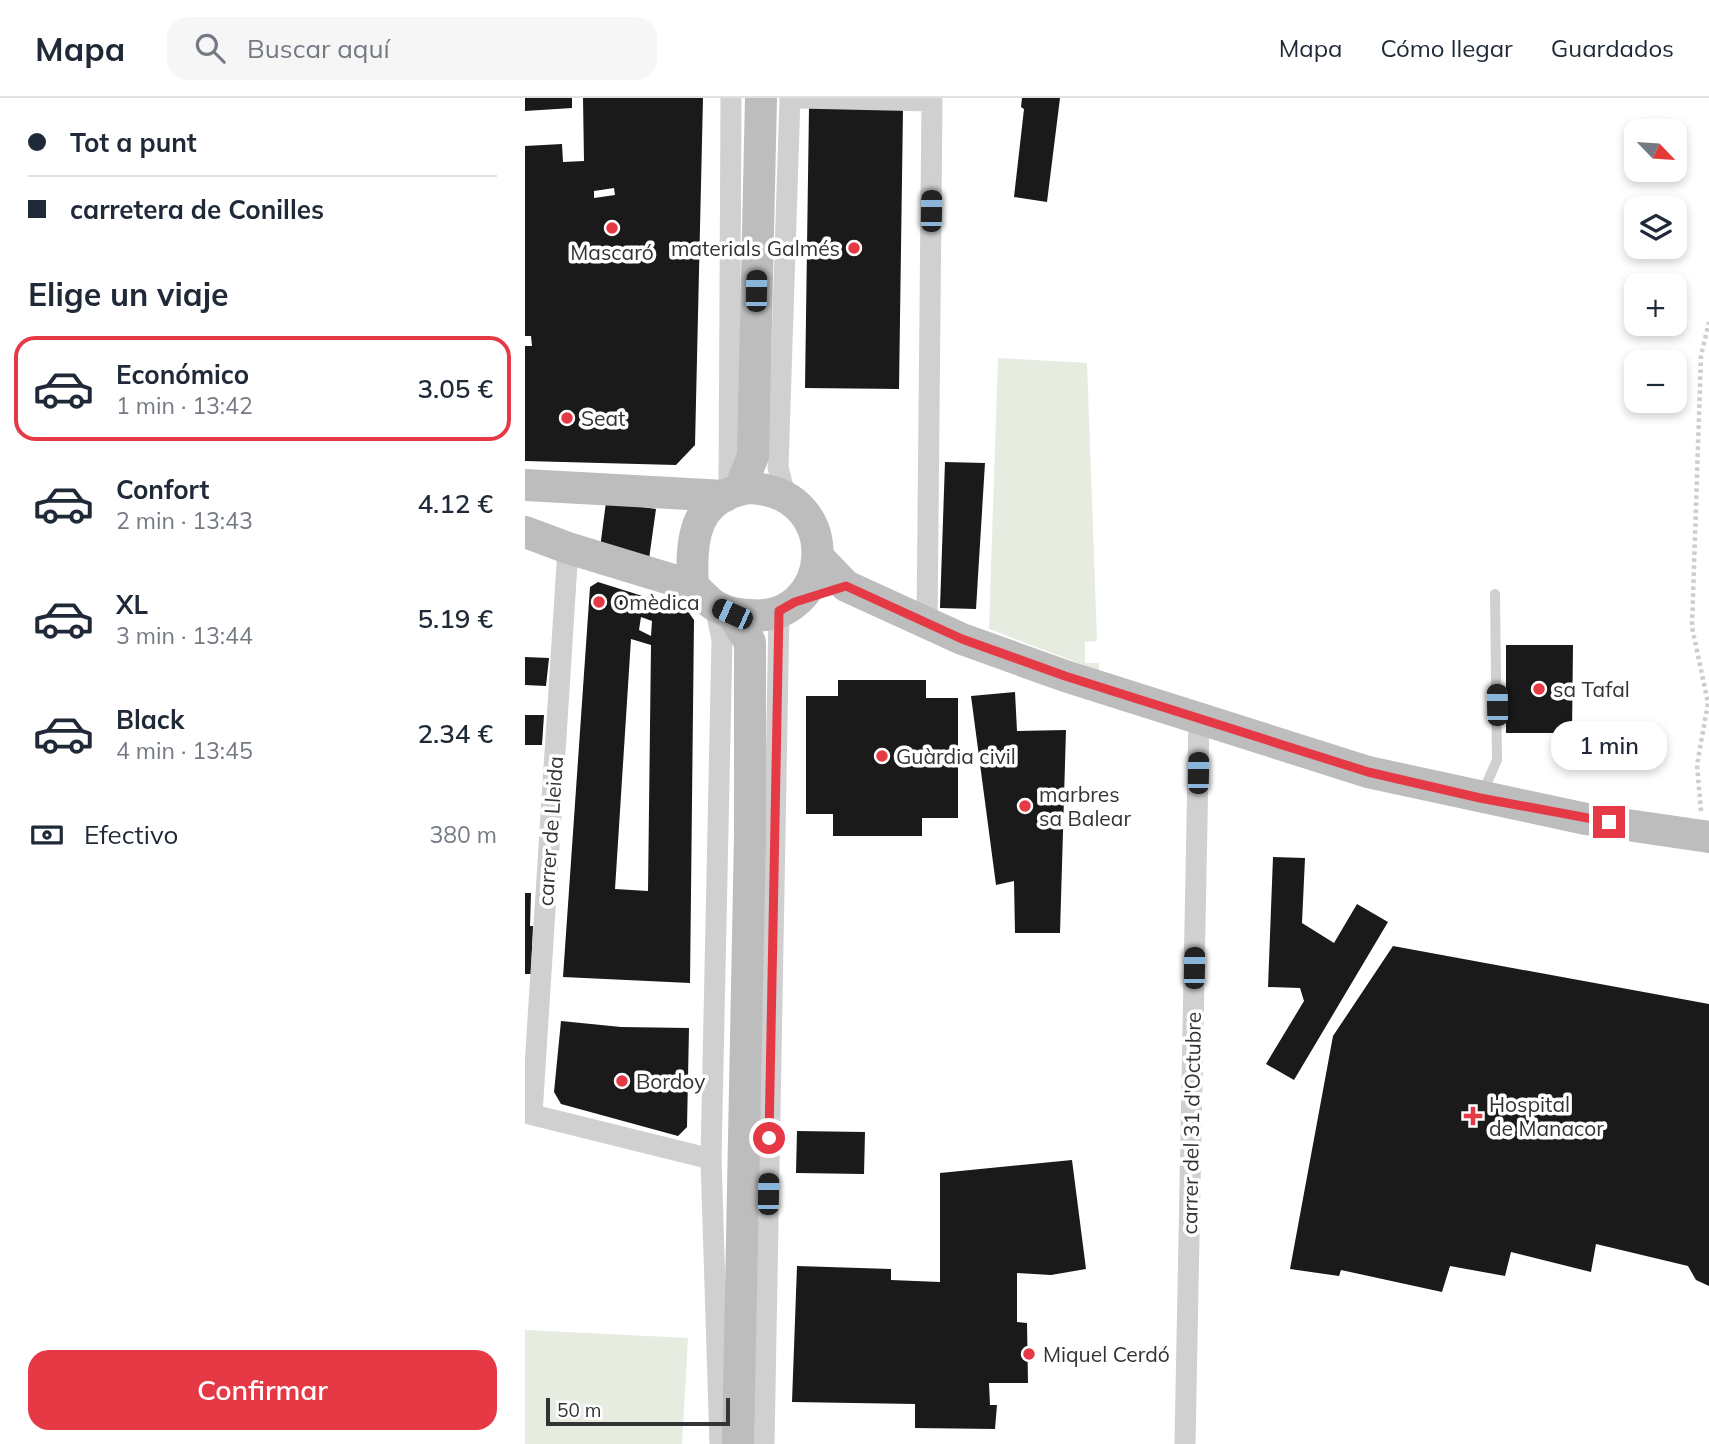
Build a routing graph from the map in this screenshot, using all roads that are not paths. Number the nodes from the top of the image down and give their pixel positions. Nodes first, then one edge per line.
1 (730, 98) edge
2 (761, 98) edge
3 (790, 98) edge
4 (799, 98) edge
5 (525, 485) edge
6 (749, 492) junction
7 (525, 532) edge
8 (568, 548) junction
9 (819, 558) junction
10 (846, 586) junction
11 (1495, 594) dead end
12 (713, 602) junction
13 (781, 609) junction
14 (927, 625) junction
15 (750, 642) junction
16 (1199, 718) junction
17 (1480, 798) junction
18 (1706, 836) edge
19 (528, 1114) edge
20 (711, 1159) junction
21 (720, 1444) edge
22 (738, 1444) edge
23 (764, 1444) edge
24 (1185, 1444) edge

1 - 6 street
2 - 6 main road
3 - 6 street
4 - 14 street
5 - 6 main road
6 - 9 main road
6 - 12 main road
7 - 8 main road
8 - 12 main road
8 - 19 street, carrer de Lleida
9 - 10 main road
9 - 13 main road
10 - 13 main road
10 - 14 main road
11 - 17 lane
12 - 13 main road
12 - 15 main road
12 - 20 street
13 - 15 main road
13 - 23 street
14 - 16 main road
15 - 22 main road
16 - 17 main road
16 - 24 street, carrer del 31 d'Octubre
17 - 18 main road
19 - 20 street
20 - 21 street

